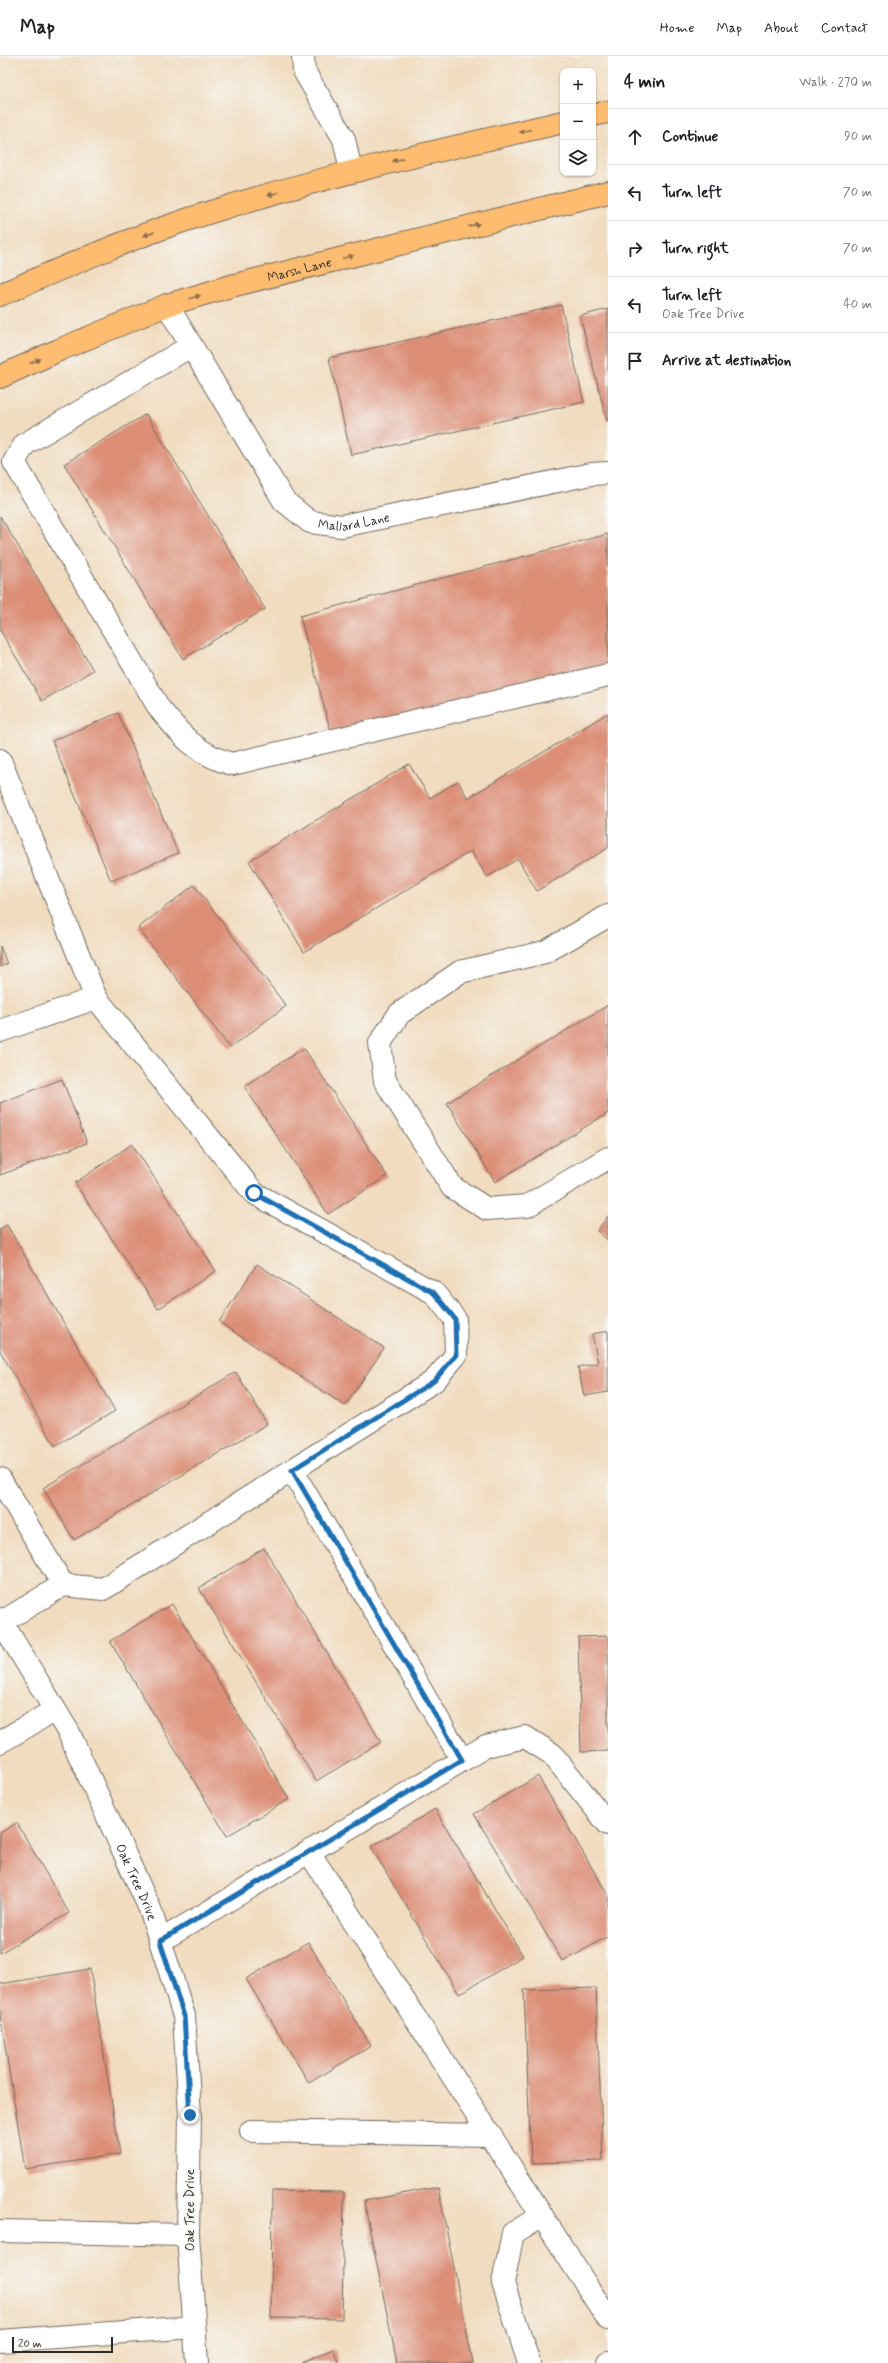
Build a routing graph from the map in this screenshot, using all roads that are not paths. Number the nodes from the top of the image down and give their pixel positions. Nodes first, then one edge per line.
1 (303, 56) edge
2 (608, 112) edge
3 (596, 114) edge
4 (560, 123) edge
5 (351, 171) junction
6 (608, 192) edge
7 (0, 295) edge
8 (167, 305) junction
9 (192, 346) junction
10 (0, 377) edge
11 (608, 472) edge
12 (608, 675) edge
13 (0, 760) edge
14 (608, 916) edge
15 (96, 998) junction
16 (0, 1031) edge
17 (608, 1158) edge
18 (292, 1470) junction
19 (0, 1479) edge
20 (63, 1585) junction
21 (1, 1620) edge
22 (55, 1710) junction
23 (0, 1742) edge
24 (462, 1760) junction
25 (608, 1824) edge
26 (309, 1852) junction
27 (160, 1941) junction
28 (251, 2131) dead end
29 (491, 2135) junction
30 (542, 2216) junction
31 (0, 2231) edge
32 (188, 2235) junction
33 (608, 2320) edge
34 (194, 2327) junction
35 (0, 2341) edge
36 (197, 2363) edge
37 (529, 2363) edge

1 - 5 street
2 - 3 main road
4 -> 5 main road
5 -> 7 main road
8 -> 6 main road, Marsh Lane
8 - 9 street, Mallard Lane
10 -> 8 main road, Marsh Lane
9 - 11 street, Mallard Lane
9 - 12 street
13 - 15 street
14 - 17 street
15 - 16 street
15 - 18 street
18 - 20 street
18 - 24 street
19 - 20 street
20 - 21 street
21 - 22 street, Oak Tree Drive
22 - 23 street
22 - 27 street, Oak Tree Drive
24 - 25 street
24 - 26 street
26 - 27 street
26 - 29 street
27 - 32 street, Oak Tree Drive
28 - 29 street
29 - 30 street
30 - 33 street
30 - 37 street
31 - 32 street
32 - 34 street, Oak Tree Drive
34 - 35 street
34 - 36 street, Oak Tree Drive

